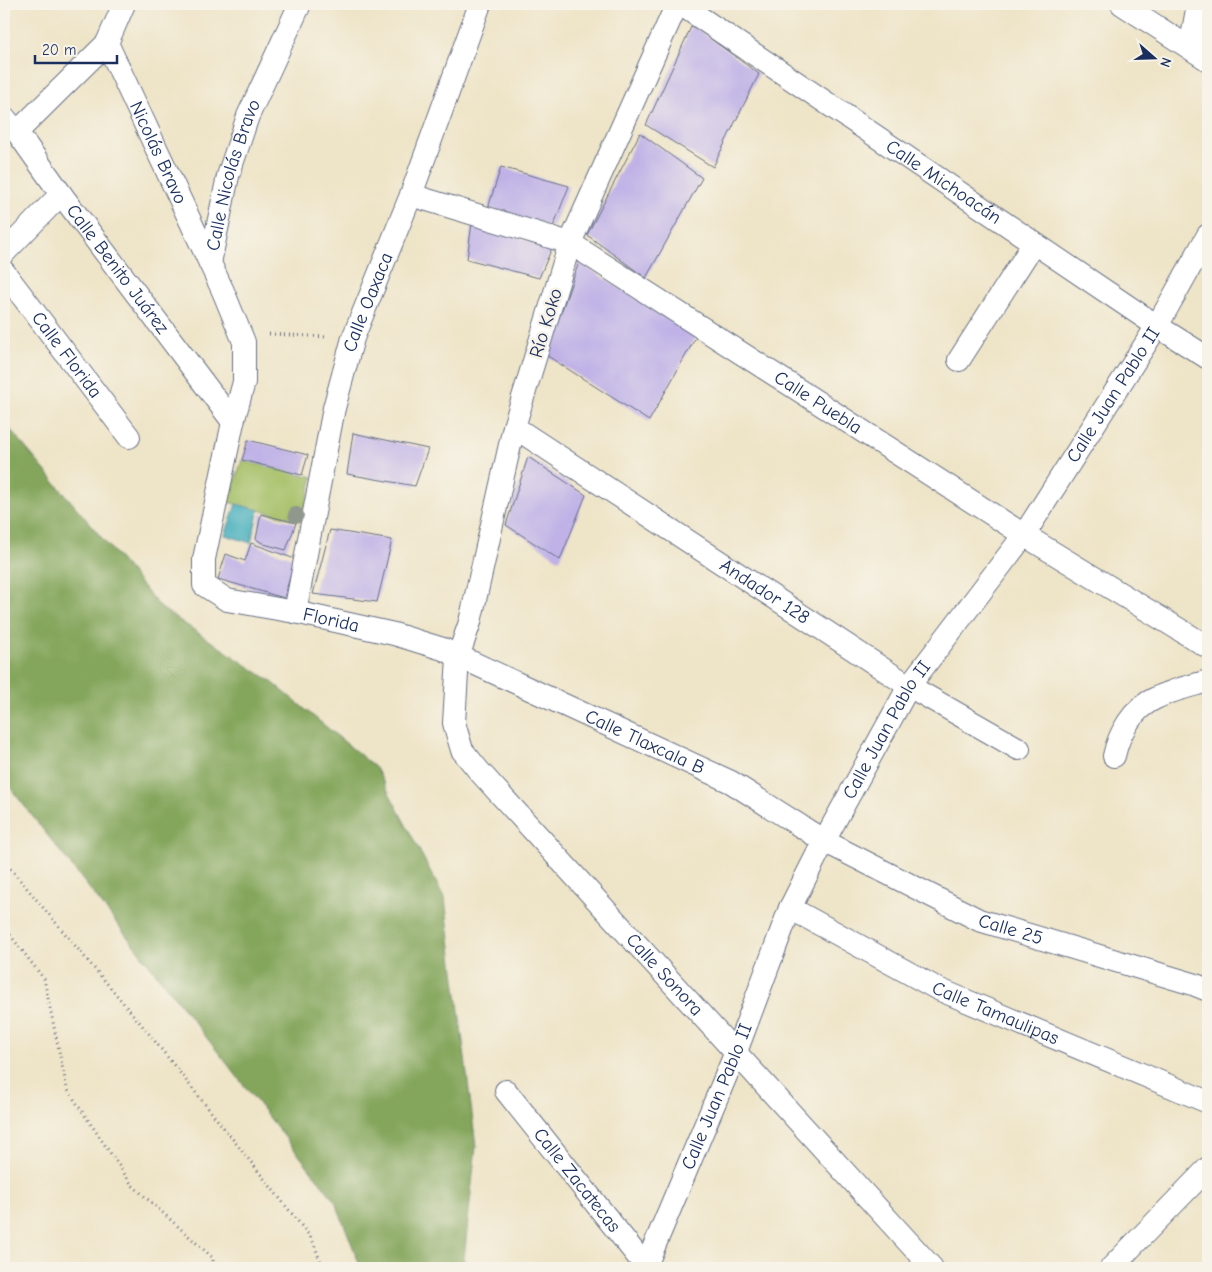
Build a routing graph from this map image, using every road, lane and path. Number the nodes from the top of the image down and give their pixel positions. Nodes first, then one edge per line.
1 (124, 4) edge
2 (300, 4) edge
3 (480, 4) edge
4 (678, 4) edge
5 (1122, 4) edge
6 (1198, 4) edge
7 (107, 43) junction
8 (1199, 54) edge
9 (10, 124) edge
10 (61, 194) junction
11 (411, 195) junction
12 (1208, 235) edge
13 (570, 243) junction
14 (1034, 243) junction
15 (4, 253) edge
16 (210, 263) junction
17 (4, 272) edge
18 (1157, 326) junction
19 (240, 332) junction
20 (353, 338) junction
21 (1208, 358) edge
22 (959, 360) dead end
23 (233, 422) junction
24 (514, 427) junction
25 (128, 437) dead end
26 (1024, 535) junction
27 (204, 585) joint
28 (295, 612) junction
29 (1208, 648) edge
30 (458, 657) junction
31 (1208, 681) edge
32 (910, 686) junction
33 (1019, 749) dead end
34 (1114, 756) dead end
35 (824, 841) junction
36 (4, 861) edge
37 (790, 908) junction
38 (4, 927) edge
39 (1208, 990) edge
40 (736, 1052) junction
41 (506, 1091) dead end
42 (1208, 1102) edge
43 (1208, 1168) edge
44 (213, 1268) edge
45 (323, 1268) edge
46 (646, 1268) edge
47 (932, 1268) edge
48 (1111, 1268) edge

1 - 7 street
2 - 16 street, Calle Nicolás Bravo
3 - 11 street, Calle Oaxaca
4 - 13 street, Río Koko
4 - 14 street, Calle Michoacán
5 - 8 street
6 - 8 street
7 - 9 street
7 - 16 street, Nicolás Bravo
9 - 10 street, Calle Benito Juárez
10 - 15 street
10 - 23 street, Calle Benito Juárez
11 - 13 street, Calle Puebla
11 - 20 street, Calle Oaxaca
12 - 18 street, Calle Juan Pablo II
13 - 24 street, Río Koko
13 - 26 street, Calle Puebla
14 - 18 street, Calle Michoacán
14 - 22 street
16 - 19 street, Calle Nicolás Bravo
17 - 25 street, Calle Florida
18 - 21 street, Calle Michoacán
18 - 26 street, Calle Juan Pablo II
19 - 20 path
19 - 23 street, Calle Nicolás Bravo
20 - 28 street, Calle Oaxaca
23 - 27 street, Calle Nicolás Bravo
24 - 30 street, Río Koko
24 - 32 street, Andador 128
26 - 29 street, Calle Puebla
26 - 32 street, Calle Juan Pablo II
27 - 28 street, Florida
28 - 30 street, Florida
30 - 35 street, Calle Tlaxcala B
30 - 40 street, Calle Sonora
31 - 34 street
32 - 33 street, Andador 128
32 - 35 street, Calle Juan Pablo II
35 - 37 street, Calle Juan Pablo II
35 - 39 street, Calle 25
36 - 45 path
37 - 40 street, Calle Juan Pablo II
37 - 42 street, Calle Tamaulipas
38 - 44 path
40 - 46 street, Calle Juan Pablo II
40 - 47 street, Calle Sonora
41 - 46 street, Calle Zacatecas
43 - 48 street

